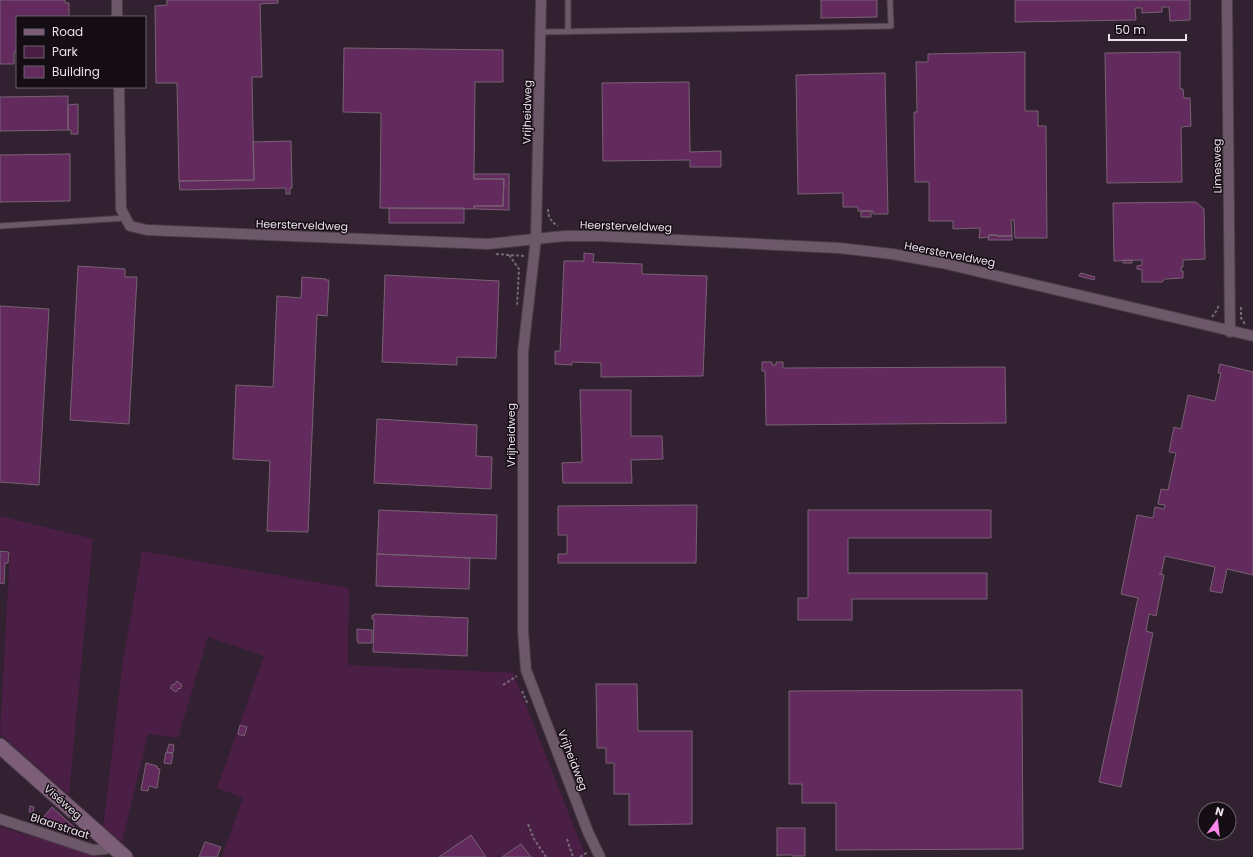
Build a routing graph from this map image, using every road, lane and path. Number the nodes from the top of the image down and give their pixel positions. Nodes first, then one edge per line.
1 (117, 0) edge
2 (540, 0) edge
3 (568, 0) edge
4 (890, 0) edge
5 (1227, 0) edge
6 (117, 16) edge
7 (540, 32) junction
8 (568, 32) junction
9 (119, 88) edge
10 (126, 218) junction
11 (0, 226) edge
12 (536, 238) junction
13 (1230, 332) junction
14 (1253, 336) edge
15 (0, 746) edge
16 (0, 819) edge
17 (528, 824) dead end
18 (567, 839) dead end
19 (111, 844) junction
20 (125, 857) edge
21 (546, 857) edge
22 (573, 857) edge
23 (600, 857) edge

1 - 6 street
2 - 7 street, Vrijheidweg
3 - 8 lane
4 - 8 lane
5 - 13 street, Limesweg
7 - 8 lane
7 - 12 street, Vrijheidweg
9 - 10 street
10 - 11 lane
10 - 12 street, Heersterveldweg
12 - 13 street, Heersterveldweg
12 - 23 street, Vrijheidweg
13 - 14 street, Heersterveldweg
15 - 19 main road, Viséweg
16 - 19 street, Blaarstraat
17 - 21 path
18 - 22 path
19 - 20 main road, Viséweg

